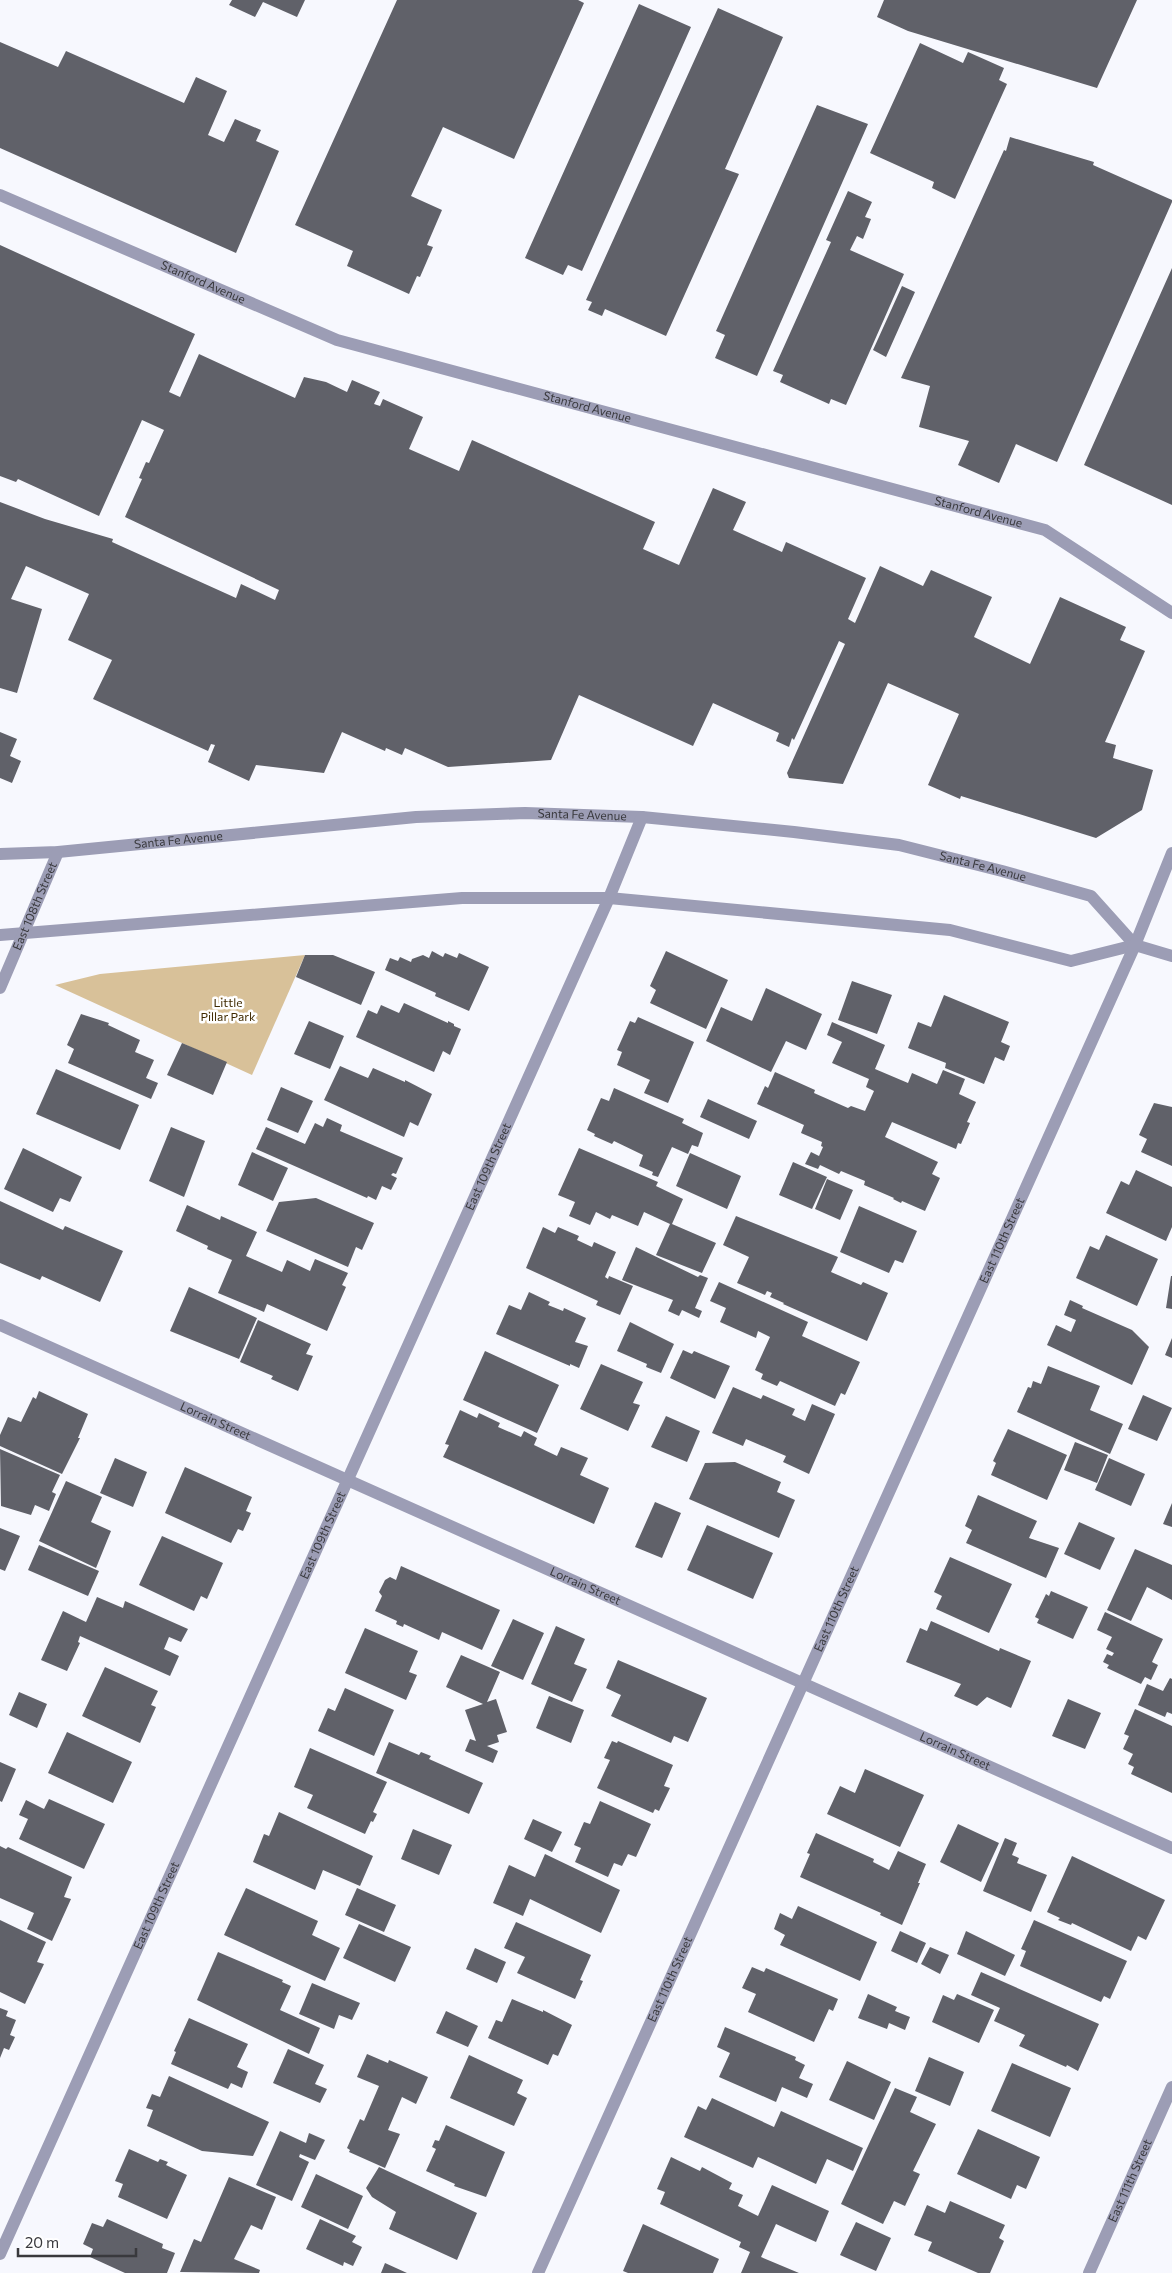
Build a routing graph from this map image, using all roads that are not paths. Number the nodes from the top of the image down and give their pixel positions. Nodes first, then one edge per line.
1 (0, 195) edge
2 (1172, 613) edge
3 (642, 817) junction
4 (58, 852) junction
5 (1172, 853) edge
6 (0, 854) edge
7 (609, 898) junction
8 (24, 934) junction
9 (0, 935) edge
10 (1135, 945) junction
11 (1172, 956) edge
12 (0, 988) edge
13 (0, 1324) edge
14 (349, 1481) junction
15 (802, 1684) junction
16 (1172, 1848) edge
17 (1172, 2087) edge
18 (0, 2254) edge
19 (538, 2273) edge
20 (1089, 2273) edge

1 - 2 street, Stanford Avenue
3 - 4 street, Santa Fe Avenue
3 - 7 street, East 109th Street
3 - 10 street, Santa Fe Avenue
4 - 6 street, Santa Fe Avenue
4 - 8 street, East 108th Street
5 - 10 street
7 - 8 street
7 - 10 street
7 - 14 street, East 109th Street
8 - 9 street
8 - 12 street, East 108th Street
10 - 11 street
10 - 15 street, East 110th Street
13 - 14 street, Lorrain Street
14 - 15 street, Lorrain Street
14 - 18 street, East 109th Street
15 - 16 street, Lorrain Street
15 - 19 street, East 110th Street
17 - 20 street, East 111th Street

